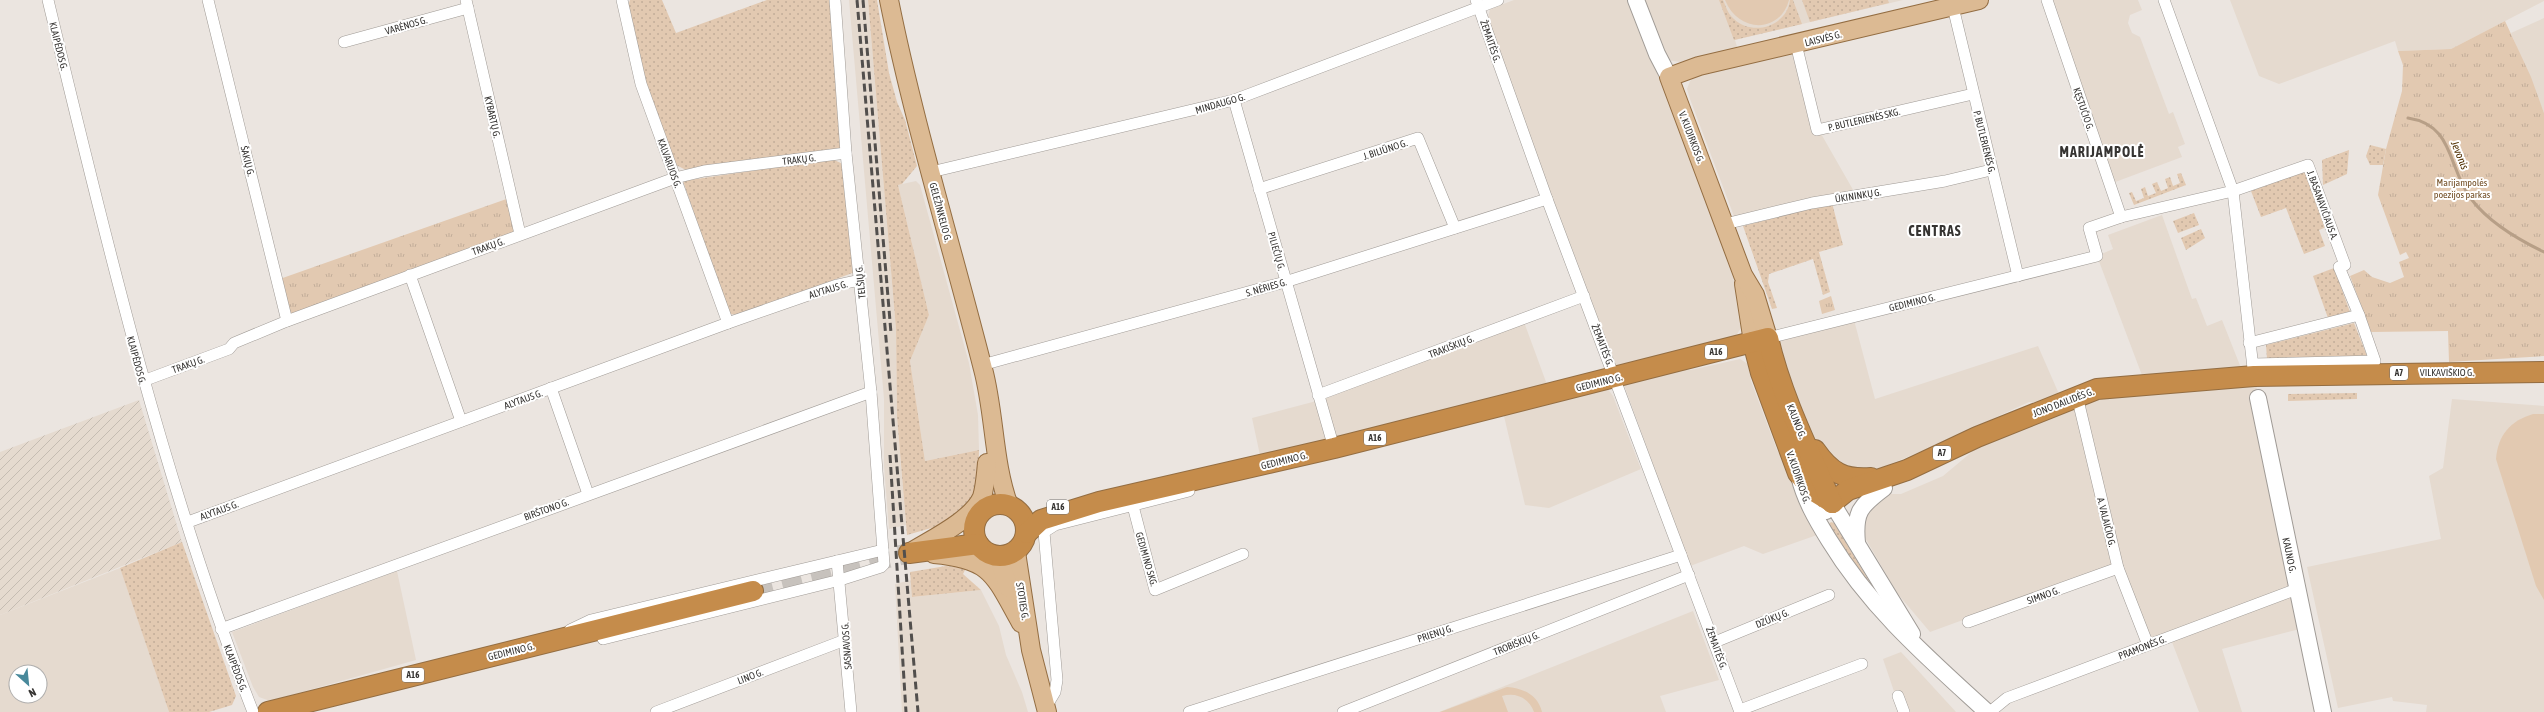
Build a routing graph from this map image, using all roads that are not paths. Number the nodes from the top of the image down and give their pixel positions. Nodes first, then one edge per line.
1 (48, 0) edge
2 (208, 0) edge
3 (622, 0) edge
4 (834, 0) edge
5 (889, 0) edge
6 (1498, 0) edge
7 (1636, 0) edge
8 (1978, 0) edge
9 (2047, 0) edge
10 (2164, 0) edge
11 (467, 4) edge
12 (1478, 4) edge
13 (1953, 7) junction
14 (344, 42) dead end
15 (1796, 44) junction
16 (1659, 59) junction
17 (1694, 67) junction
18 (1669, 77) junction
19 (1973, 94) junction
20 (1234, 100) junction
21 (846, 153) junction
22 (1991, 170) junction
23 (931, 172) junction
24 (675, 178) junction
25 (1259, 189) junction
26 (2233, 191) junction
27 (1547, 199) junction
28 (2121, 217) junction
29 (1725, 224) junction
30 (1455, 228) junction
31 (520, 234) junction
32 (2097, 256) joint
33 (410, 275) junction
34 (2018, 276) junction
35 (860, 280) junction
36 (1285, 282) junction
37 (1584, 296) junction
38 (2359, 316) junction
39 (287, 322) junction
40 (728, 323) junction
41 (1760, 340) junction
42 (2249, 343) junction
43 (982, 365) junction
44 (2253, 369) junction
45 (2544, 372) edge
46 (1615, 378) junction
47 (142, 381) junction
48 (551, 388) junction
49 (871, 392) junction
50 (1318, 395) junction
51 (2077, 396) junction
52 (2258, 398) dead end
53 (461, 421) junction
54 (992, 424) junction
55 (1798, 425) junction
56 (1334, 448) junction
57 (988, 463) junction
58 (1798, 473) junction
59 (1207, 478) junction
60 (1881, 483) junction
61 (588, 494) junction
62 (1098, 502) junction
63 (1832, 503) junction
64 (1133, 506) junction
65 (987, 508) junction
66 (1013, 508) junction
67 (188, 522) junction
68 (1027, 533) junction
69 (1824, 533) junction
70 (976, 536) junction
71 (1857, 544) junction
72 (883, 550) junction
73 (915, 551) junction
74 (1007, 554) junction
75 (1243, 554) dead end
76 (1682, 555) junction
77 (837, 561) junction
78 (2118, 568) junction
79 (1689, 575) junction
80 (840, 580) junction
81 (2297, 589) junction
82 (753, 591) tunnel mouth
83 (1829, 595) dead end
84 (1968, 622) dead end
85 (1021, 623) junction
86 (221, 629) junction
87 (558, 639) junction
88 (845, 640) junction
89 (1715, 642) junction
90 (2148, 645) junction
91 (1920, 648) junction
92 (1031, 650) junction
93 (1862, 664) dead end
94 (1898, 696) dead end
95 (1046, 710) edge
96 (1740, 711) edge
97 (253, 712) edge
98 (268, 712) edge
99 (656, 712) edge
100 (851, 712) edge
101 (1189, 712) edge
102 (1343, 712) edge
103 (1904, 712) edge
104 (1988, 712) edge
105 (2323, 712) edge

1 - 47 street, KLAIPĖDOS G.
2 - 39 street, ŠAKIŲ G.
3 - 24 street, KALVARIJOS G.
4 - 21 street, TELŠIŲ G.
5 - 23 main road, GELEŽINKELIO G.
6 - 12 street, MINDAUGO G.
7 - 16 main road, V. KUDIRKOS G.
8 - 13 main road, LAISVĖS G.
9 - 28 street, KĘSTUČIO G.
10 - 26 street
11 - 14 street, VARĖNOS G.
11 - 31 street, KYBARTŲ G.
12 - 20 street, MINDAUGO G.
12 - 27 street, ŽEMAITĖS G.
13 - 15 main road, LAISVĖS G.
13 - 19 street, P. BUTLERIENĖS G.
15 - 17 main road, LAISVĖS G.
15 - 19 street, P. BUTLERIENĖS SKG.
16 - 17 main road
16 - 18 main road, V. KUDIRKOS G.
17 - 18 main road, LAISVĖS G.
18 - 29 main road, V. KUDIRKOS G.
19 - 22 street, P. BUTLERIENĖS G.
20 - 23 street, MINDAUGO G.
20 - 25 street, PILIEČIŲ G.
21 - 24 street, TRAKŲ G.
21 - 35 street, TELŠIŲ G.
22 - 29 street, ŪKININKŲ G.
22 - 34 street, P. BUTLERIENĖS G.
23 - 43 main road, GELEŽINKELIO G.
24 - 31 street, TRAKŲ G.
24 - 40 street, KALVARIJOS G.
25 - 30 street, J. BILIŪNO G.
25 - 36 street, PILIEČIŲ G.
26 - 28 street, J. BASANAVIČIAUS A.
26 - 38 street, J. BASANAVIČIAUS A.
26 - 42 street
27 - 30 street, S. NĖRIES G.
27 - 37 street, ŽEMAITĖS G.
28 - 32 street, J. BASANAVIČIAUS A.
29 - 41 main road, V. KUDIRKOS G.
30 - 36 street, S. NĖRIES G.
31 - 33 street, TRAKŲ G.
32 - 34 street, GEDIMINO G.
33 - 39 street, TRAKŲ G.
33 - 53 street
34 - 41 street, GEDIMINO G.
35 - 40 street, ALYTAUS G.
35 - 49 street, TELŠIŲ G.
36 - 43 street, S. NĖRIES G.
36 - 50 street, PILIEČIŲ G.
37 - 46 street, ŽEMAITĖS G.
37 - 50 street, TRAKIŠKIŲ G.
38 - 42 street
38 - 44 street
39 - 47 street, TRAKŲ G.
40 - 48 street, ALYTAUS G.
41 - 46 highway, GEDIMINO G. / A16
41 - 55 highway, KAUNO G.
41 - 58 highway, V. KUDIRKOS G.
42 - 44 street
43 - 54 main road, GELEŽINKELIO G.
44 - 45 highway, VILKAVIŠKIO G. / A7
44 - 51 highway, JONO DAILIDĖS G. / A7
46 - 56 highway, GEDIMINO G. / A16
46 - 76 street, ŽEMAITĖS G.
47 - 67 street, KLAIPĖDOS G.
48 - 53 street, ALYTAUS G.
48 - 61 street
49 - 61 street, BIRŠTONO G.
49 - 72 street, TELŠIŲ G.
50 - 56 street, PILIEČIŲ G.
51 - 60 highway, JONO DAILIDĖS G. / A7
51 - 78 street, A. VALAIČIO G.
52 - 81 main road, KAUNO G.
53 - 67 street, ALYTAUS G.
54 - 57 main road, GELEŽINKELIO G.
54 - 66 main road, GELEŽINKELIO G.
55 - 60 highway
55 - 63 highway, KAUNO G.
56 - 59 highway, GEDIMINO G. / A16
57 - 65 main road, GELEŽINKELIO G.
57 - 73 main road
58 - 63 highway
58 - 69 main road, V. KUDIRKOS G.
59 - 62 highway, GEDIMINO G. / A16
59 - 64 street
60 - 63 highway
60 - 71 main road
61 - 86 street, BIRŠTONO G.
62 - 66 highway, GEDIMINO G. / A16
62 - 68 highway, GEDIMINO G. / A16
63 - 69 main road
63 - 71 main road, V. KUDIRKOS G.
64 - 75 street, GEDIMINO SKG.
64 - 95 street
65 - 66 highway
65 - 70 highway
66 - 68 highway
67 - 86 street, KLAIPĖDOS G.
68 - 74 highway
69 - 91 main road, V. KUDIRKOS G.
70 - 73 highway
70 - 74 highway
71 - 91 main road, V. KUDIRKOS G.
72 - 77 street
72 - 80 street, TELŠIŲ G.
73 - 85 main road
74 - 85 main road, STOTIES G.
74 - 92 main road, STOTIES G.
76 - 79 street, ŽEMAITĖS G.
76 - 101 street, PRIENŲ G.
77 - 80 street, SASNAVOS G.
77 - 87 street
78 - 84 street, SIMNO G.
78 - 90 street, A. VALAIČIO G.
79 - 89 street, ŽEMAITĖS G.
79 - 102 street, TROBIŠKIŲ G.
80 - 87 street
80 - 88 street, SASNAVOS G.
81 - 90 street, PRAMONĖS G.
81 - 105 main road, KAUNO G.
82 - 87 highway, GEDIMINO G. / A16
83 - 89 street, DZŪKŲ G.
85 - 92 main road, STOTIES G.
86 - 97 street, KLAIPĖDOS G.
87 - 98 highway, GEDIMINO G. / A16
88 - 99 street, LINO G.
88 - 100 street, SASNAVOS G.
89 - 96 street, ŽEMAITĖS G.
90 - 104 street, PRAMONĖS G.
91 - 104 main road, V. KUDIRKOS G.
92 - 95 main road, STOTIES G.
93 - 96 street
94 - 103 street

